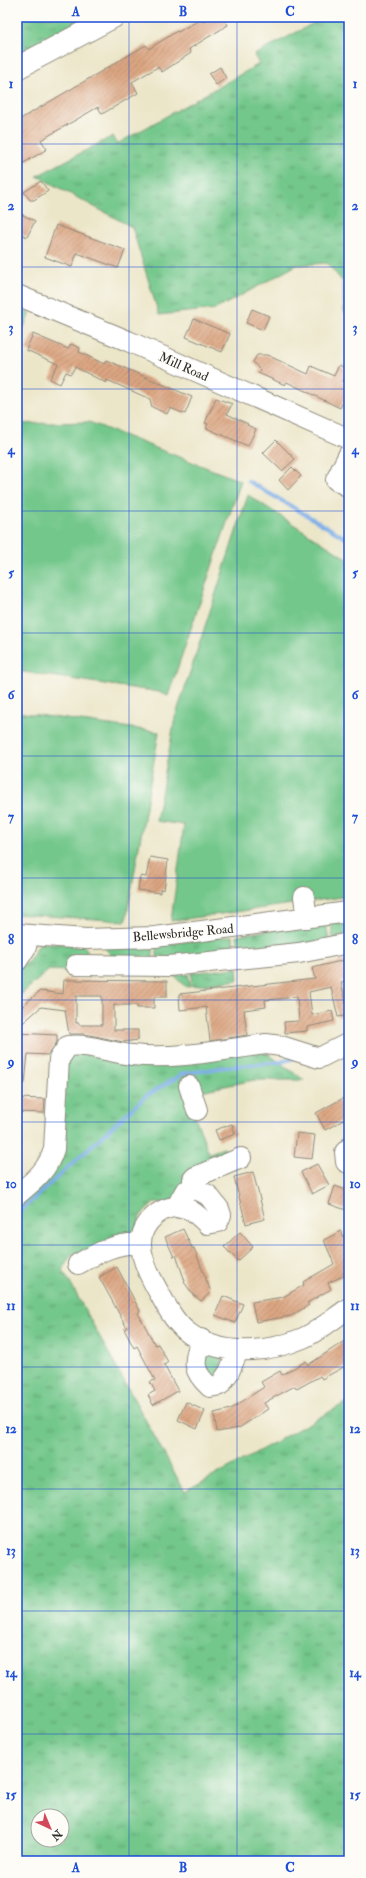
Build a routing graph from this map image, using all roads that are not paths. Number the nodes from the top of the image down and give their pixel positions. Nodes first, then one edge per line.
1 (113, 17) edge
2 (17, 68) edge
3 (17, 295) edge
4 (349, 439) edge
5 (349, 454) edge
6 (349, 487) edge
7 (304, 897) dead end
8 (349, 912) edge
9 (307, 918) junction
10 (22, 935) edge
11 (96, 938) junction
12 (349, 943) edge
13 (17, 962) edge
14 (76, 965) dead end
15 (96, 966) junction
16 (349, 1043) edge
17 (189, 1086) dead end
18 (197, 1110) dead end
19 (349, 1148) edge
20 (241, 1158) dead end
21 (349, 1163) edge
22 (192, 1190) junction
23 (17, 1195) edge
24 (180, 1208) junction
25 (141, 1244) junction
26 (78, 1264) dead end
27 (349, 1308) edge
28 (201, 1339) junction
29 (238, 1351) junction

1 - 2 main road
3 - 4 street, Mill Road
5 - 6 street
7 - 9 street
8 - 9 street, Bellewsbridge Road
9 - 11 street, Bellewsbridge Road
10 - 11 street, Bellewsbridge Road
10 - 13 street
11 - 15 street
12 - 15 street
14 - 15 street
16 - 23 street
17 - 18 street
19 - 21 street
20 - 22 street
22 - 24 street
22 - 24 street
24 - 25 street
25 - 26 street
25 - 28 street
27 - 29 street
28 - 29 street
28 - 29 street

